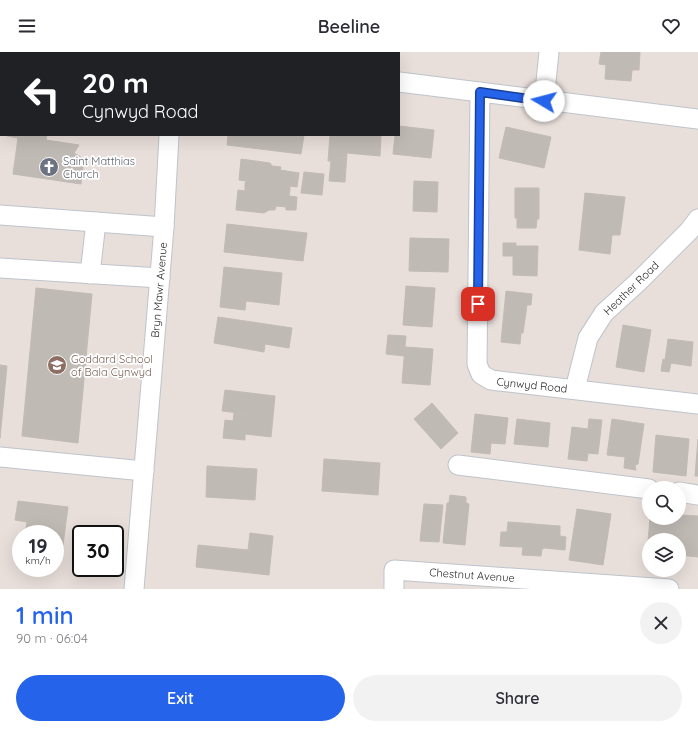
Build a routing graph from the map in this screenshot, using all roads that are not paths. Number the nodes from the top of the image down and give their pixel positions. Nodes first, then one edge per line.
1 (548, 52) edge
2 (400, 82) edge
3 (480, 92) junction
4 (544, 101) junction
5 (698, 119) edge
6 (169, 136) edge
7 (0, 215) edge
8 (698, 219) edge
9 (96, 222) junction
10 (164, 227) junction
11 (0, 268) edge
12 (90, 274) junction
13 (160, 278) junction
14 (575, 389) junction
15 (698, 404) edge
16 (0, 457) edge
17 (458, 465) dead end
18 (144, 471) junction
19 (642, 488) edge
20 (686, 493) edge
21 (698, 495) edge
22 (134, 589) edge
23 (394, 589) edge
24 (669, 589) edge

1 - 4 street
2 - 3 street
3 - 4 street
3 - 14 street, Cynwyd Road
4 - 5 street
6 - 10 street, Bryn Mawr Avenue
7 - 9 street
8 - 14 street, Heather Road
9 - 10 street
9 - 12 street
10 - 13 street, Bryn Mawr Avenue
11 - 12 street
12 - 13 street
13 - 18 street, Bryn Mawr Avenue
14 - 15 street, Cynwyd Road
16 - 18 street
17 - 19 street
18 - 22 street, Bryn Mawr Avenue
20 - 21 street
23 - 24 street, Chestnut Avenue

